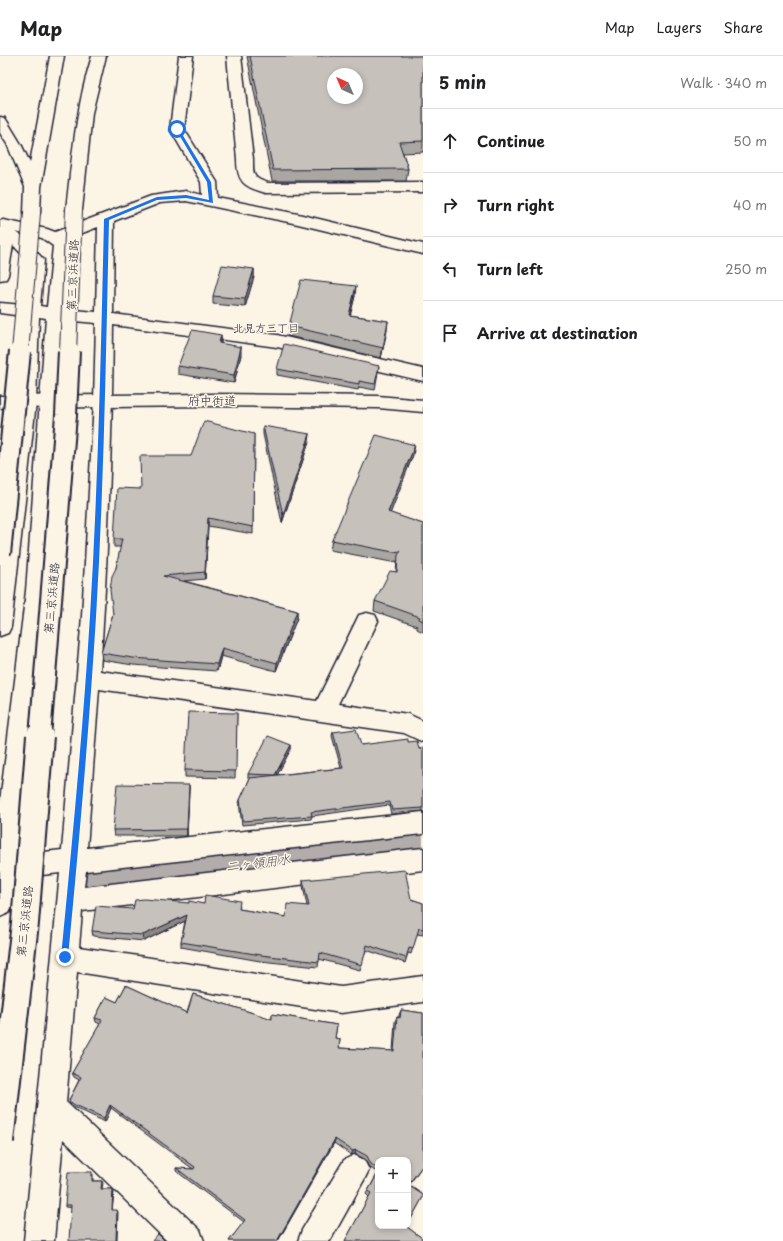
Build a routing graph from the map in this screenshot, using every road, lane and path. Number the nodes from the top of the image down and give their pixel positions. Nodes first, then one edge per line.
1 (57, 56) edge
2 (99, 56) edge
3 (186, 56) edge
4 (234, 56) edge
5 (0, 121) edge
6 (33, 187) junction
7 (423, 187) edge
8 (305, 188) junction
9 (211, 202) junction
10 (106, 219) junction
11 (298, 219) junction
12 (3, 226) edge
13 (53, 238) junction
14 (423, 249) edge
15 (0, 275) edge
16 (0, 308) edge
17 (31, 311) junction
18 (55, 314) junction
19 (104, 318) junction
20 (423, 375) edge
21 (50, 401) junction
22 (103, 401) junction
23 (0, 402) edge
24 (27, 402) junction
25 (423, 406) edge
26 (0, 554) edge
27 (367, 621) dead end
28 (0, 627) edge
29 (88, 678) junction
30 (323, 712) junction
31 (423, 732) edge
32 (423, 824) edge
33 (423, 859) edge
34 (74, 860) junction
35 (2, 869) edge
36 (70, 901) junction
37 (0, 905) edge
38 (65, 957) junction
39 (423, 989) edge
40 (51, 1107) junction
41 (0, 1141) edge
42 (354, 1170) dead end
43 (39, 1241) edge
44 (189, 1241) edge
45 (313, 1241) edge

1 - 6 main road
2 - 41 main road, 第三京浜道路, bridge
3 - 9 main road
4 - 8 main road
5 - 6 main road
6 - 26 main road, bridge
7 - 8 main road
8 - 11 main road
9 - 10 main road
9 - 11 main road
10 - 13 main road
10 - 19 main road
11 - 14 main road
12 - 13 main road
12 - 15 main road
12 - 17 main road
13 - 18 main road
16 - 17 main road
17 - 18 main road
17 - 24 main road
18 - 19 main road
18 - 21 main road
19 - 20 main road
19 - 22 main road
21 - 22 main road, 府中街道
21 - 24 main road, 府中街道
21 - 35 main road
22 - 25 main road, 府中街道
22 - 29 main road
23 - 24 main road, 府中街道
24 - 28 main road
27 - 30 main road
29 - 30 main road
29 - 34 main road
30 - 31 main road
32 - 34 main road
33 - 36 main road
34 - 35 main road
34 - 36 main road
35 - 37 main road
36 - 38 main road
38 - 39 main road
38 - 40 main road
40 - 43 main road
40 - 44 main road
42 - 45 main road

